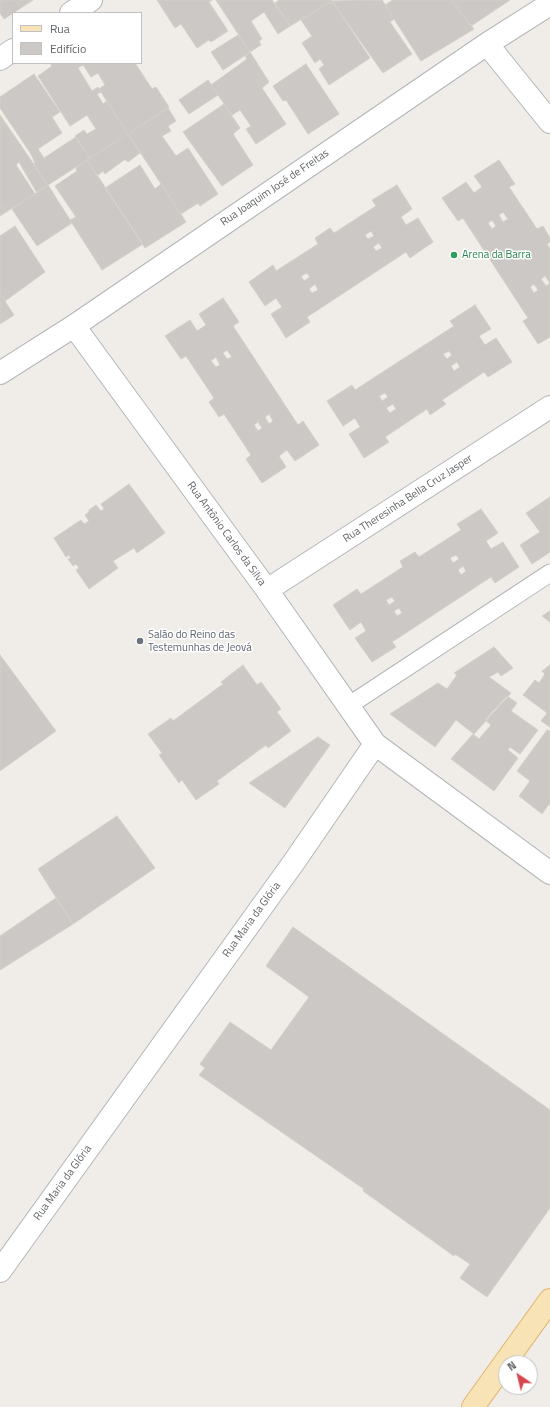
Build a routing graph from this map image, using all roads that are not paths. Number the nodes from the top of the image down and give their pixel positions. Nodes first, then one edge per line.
1 (91, 0) edge
2 (550, 4) edge
3 (73, 12) edge
4 (487, 44) junction
5 (12, 51) edge
6 (0, 59) edge
7 (550, 122) edge
8 (74, 326) junction
9 (0, 373) edge
10 (550, 407) edge
11 (550, 573) edge
12 (267, 590) junction
13 (348, 706) junction
14 (375, 744) junction
15 (550, 873) edge
16 (0, 1271) edge
17 (550, 1300) edge
18 (473, 1407) edge

1 - 3 street
2 - 4 street, Rua Joaquim José de Freitas
4 - 7 street
4 - 8 street, Rua Joaquim José de Freitas
5 - 6 street
8 - 9 street, Rua Joaquim José de Freitas
8 - 12 street, Rua Antônio Carlos da Silva
10 - 12 street, Rua Theresinha Bella Cruz Jasper
11 - 13 lane
12 - 13 street, Rua Antônio Carlos da Silva
13 - 14 street, Rua Antônio Carlos da Silva
14 - 15 street
14 - 16 street, Rua Maria da Glória
17 - 18 main road

